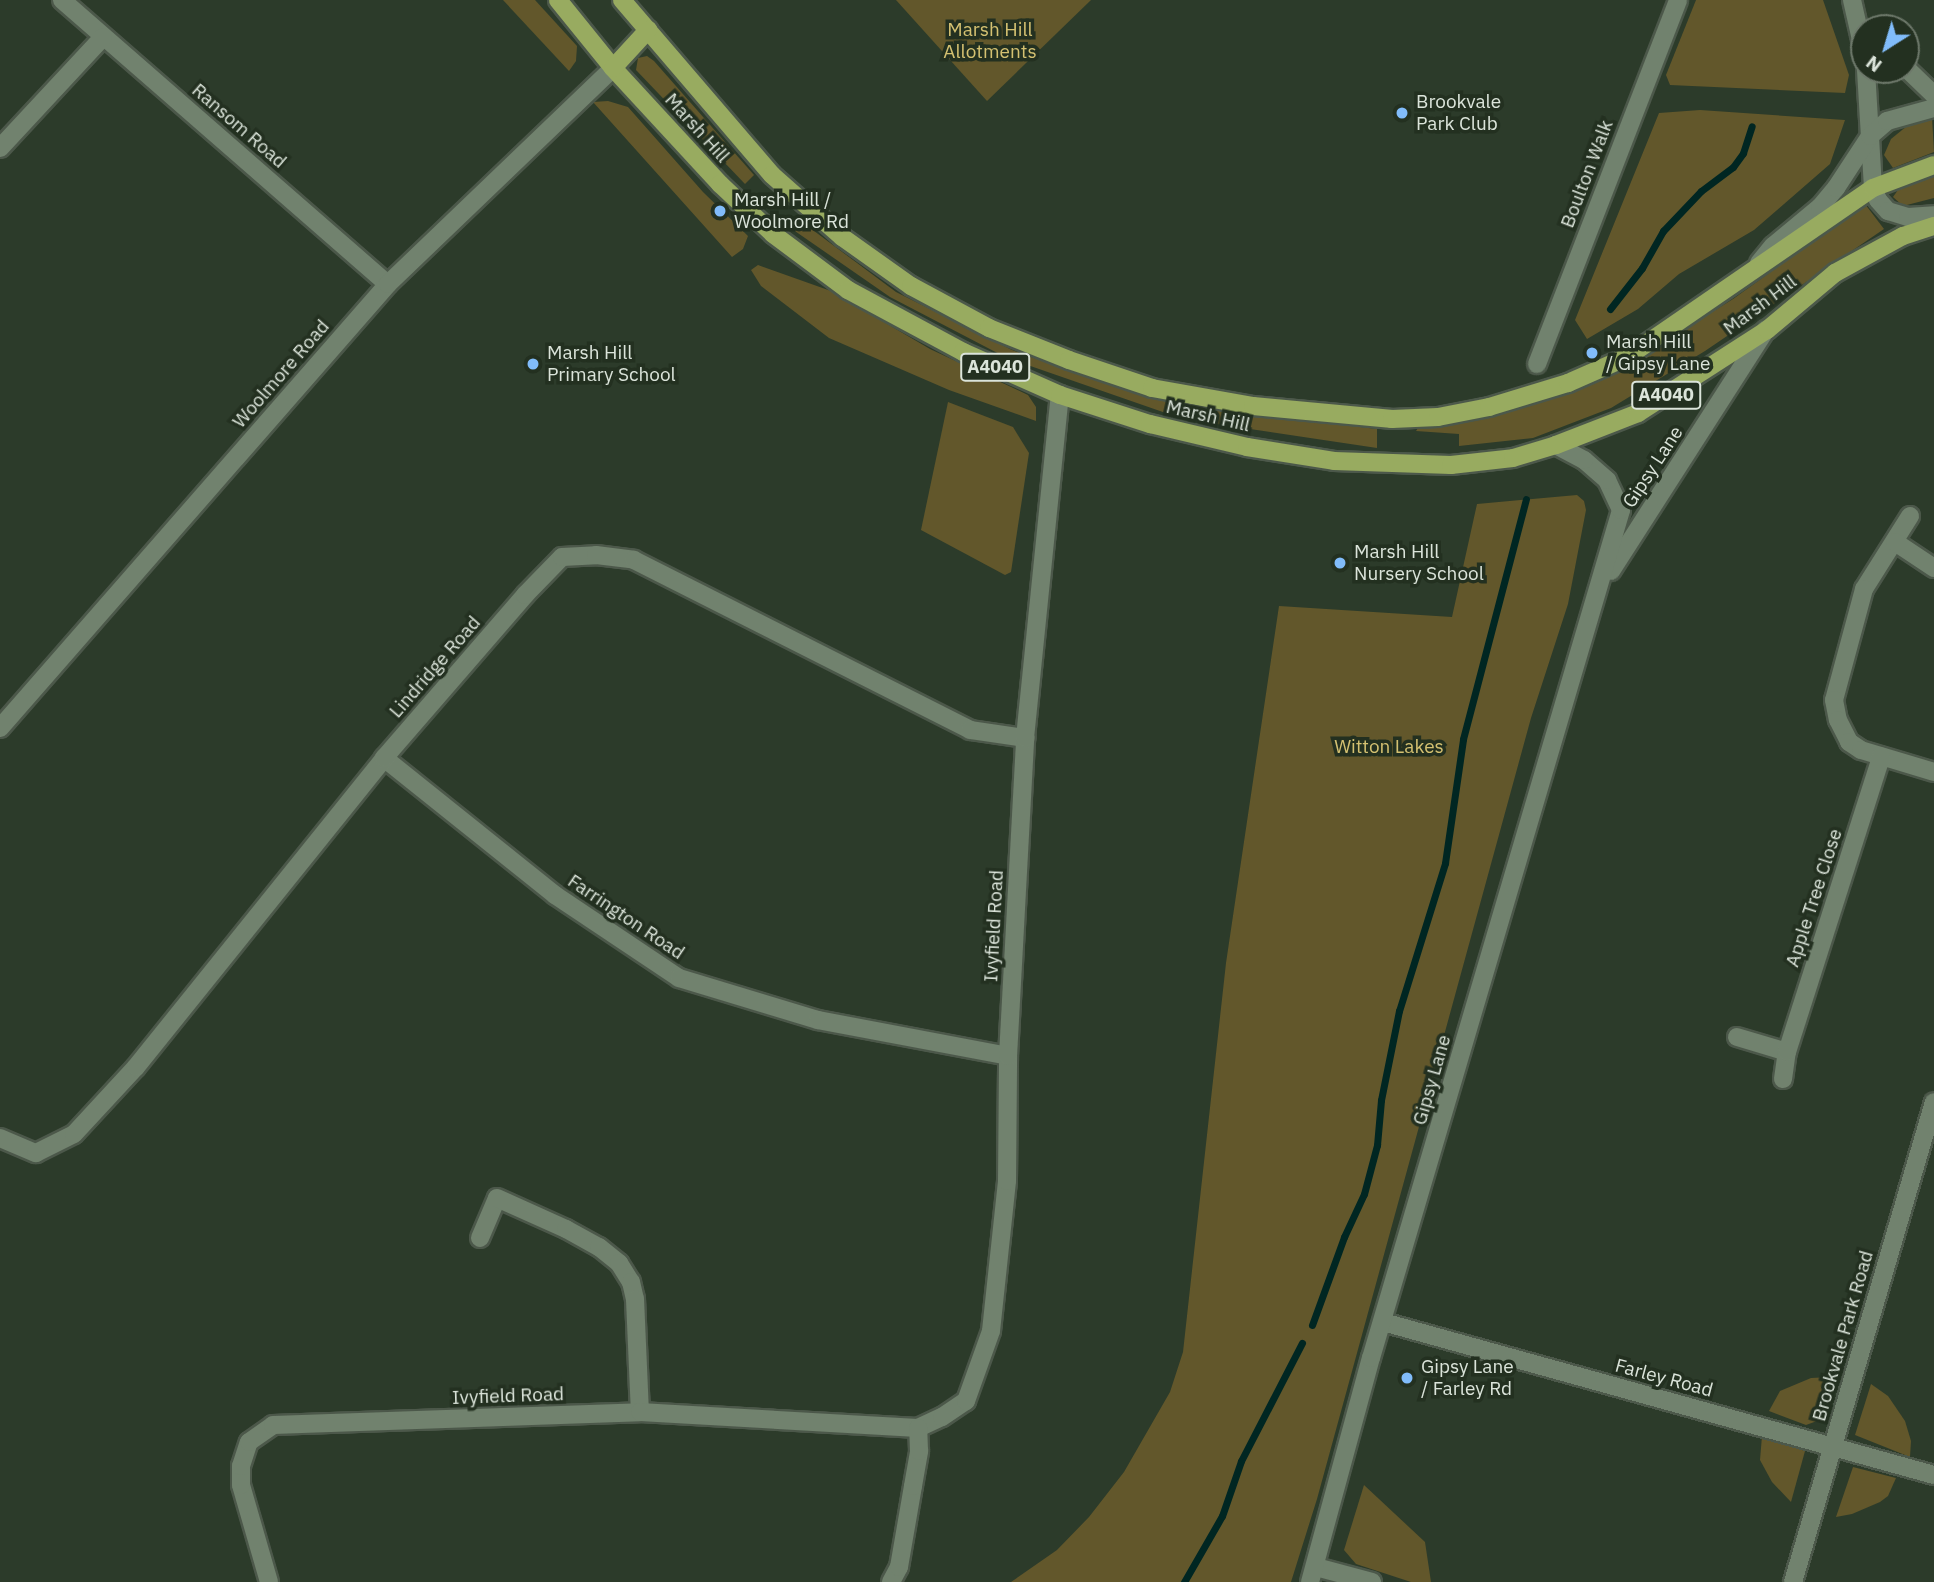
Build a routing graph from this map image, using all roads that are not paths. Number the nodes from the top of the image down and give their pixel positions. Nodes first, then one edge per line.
1 (62, 0) edge
2 (558, 0) edge
3 (622, 0) edge
4 (1678, 0) edge
5 (648, 30) junction
6 (103, 37) junction
7 (613, 68) junction
8 (1867, 84) edge
9 (1934, 108) edge
10 (1870, 136) junction
11 (0, 148) edge
12 (1934, 165) edge
13 (1873, 188) junction
14 (1934, 215) edge
15 (1934, 226) edge
16 (1745, 279) junction
17 (388, 284) junction
18 (1767, 330) junction
19 (1537, 364) dead end
20 (1060, 395) junction
21 (1556, 445) junction
22 (1910, 516) dead end
23 (1895, 542) junction
24 (1934, 568) edge
25 (1597, 591) junction
26 (0, 728) edge
27 (1025, 738) junction
28 (1881, 757) junction
29 (384, 758) junction
30 (1934, 772) edge
31 (1737, 1037) dead end
32 (1787, 1052) junction
33 (1008, 1056) junction
34 (1783, 1079) dead end
35 (1934, 1102) edge
36 (0, 1139) edge
37 (480, 1238) dead end
38 (1383, 1322) junction
39 (640, 1412) junction
40 (918, 1428) junction
41 (1832, 1446) junction
42 (1934, 1475) edge
43 (1313, 1574) edge
44 (268, 1582) edge
45 (891, 1582) edge
46 (1372, 1582) edge
47 (1793, 1582) edge

1 - 6 street, Ransom Road
2 - 7 main road, Marsh Hill / A4040
3 - 5 main road, Marsh Hill / A4040
4 - 19 street, Boulton Walk
5 - 7 main road
5 - 16 main road, Marsh Hill / A4040
6 - 11 street
6 - 17 street, Ransom Road
7 - 17 street, Woolmore Road
7 - 20 main road, Marsh Hill / A4040
8 - 10 street
9 - 10 street
10 - 13 street
10 - 16 street
12 - 13 main road, Marsh Hill / A4040
13 - 14 street
13 - 16 main road, Marsh Hill / A4040
15 - 18 main road, Marsh Hill / A4040
17 - 26 street, Woolmore Road
18 - 21 main road, Marsh Hill / A4040
18 - 25 street, Gipsy Lane
20 - 21 main road, Marsh Hill / A4040
20 - 27 street, Ivyfield Road
21 - 25 street, Gipsy Lane
22 - 23 street
23 - 24 street
23 - 28 street
25 - 38 street, Gipsy Lane
27 - 29 street, Lindridge Road
27 - 33 street, Ivyfield Road
28 - 30 street
28 - 32 street, Apple Tree Close
29 - 33 street, Farrington Road
29 - 36 street, Lindridge Road
31 - 32 street
32 - 34 street, Apple Tree Close
33 - 40 street, Ivyfield Road
35 - 41 street, Brookvale Park Road
37 - 39 street
38 - 41 street, Farley Road
38 - 43 street, Gipsy Lane
39 - 40 street, Ivyfield Road
39 - 44 street, Ivyfield Road
40 - 45 street
41 - 42 street, Farley Road
41 - 47 street, Brookvale Park Road
43 - 46 street

